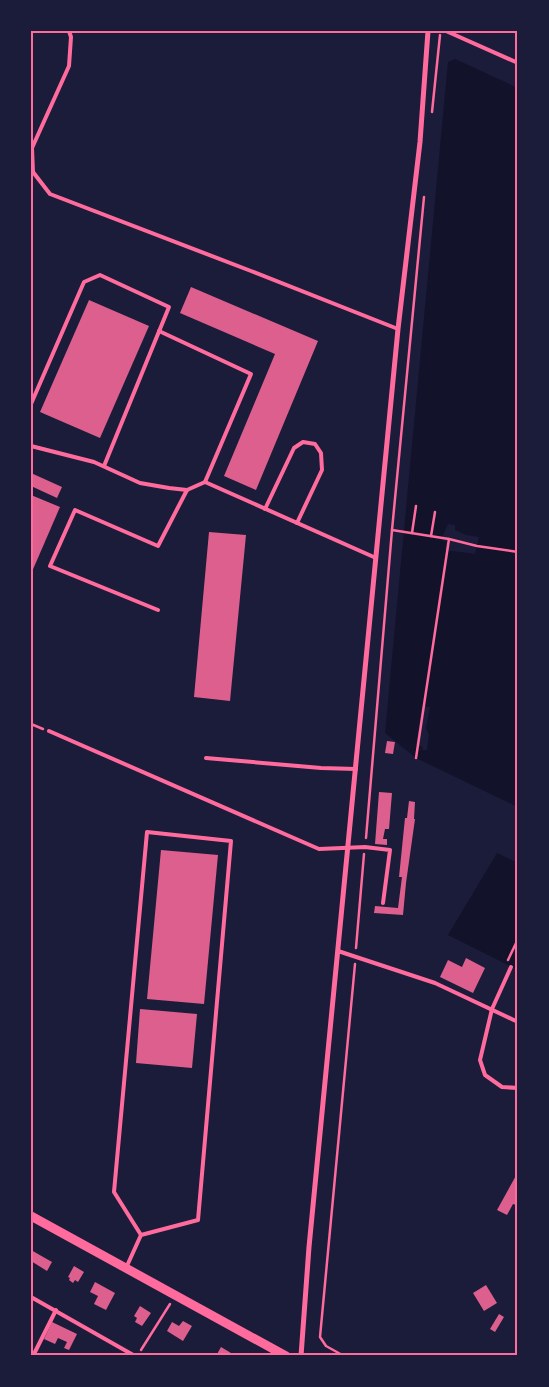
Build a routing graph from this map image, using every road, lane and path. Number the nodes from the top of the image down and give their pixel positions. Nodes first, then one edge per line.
1 (69, 31) edge
2 (428, 31) edge
3 (440, 31) edge
4 (446, 31) edge
5 (518, 62) edge
6 (432, 120) dead end
7 (424, 190) dead end
8 (398, 329) junction
9 (159, 331) junction
10 (31, 404) edge
11 (31, 446) edge
12 (104, 466) junction
13 (205, 482) junction
14 (188, 490) junction
15 (416, 506) dead end
16 (265, 509) junction
17 (436, 512) dead end
18 (297, 523) junction
19 (392, 530) junction
20 (412, 533) junction
21 (431, 536) junction
22 (449, 539) junction
23 (518, 552) edge
24 (376, 558) junction
25 (158, 610) dead end
26 (31, 724) edge
27 (49, 731) joint
28 (206, 758) dead end
29 (416, 758) dead end
30 (356, 769) junction
31 (365, 847) junction
32 (348, 848) junction
33 (384, 903) dead end
34 (518, 939) edge
35 (338, 951) junction
36 (356, 957) junction
37 (506, 964) dead end
38 (511, 967) dead end
39 (492, 1009) junction
40 (518, 1022) edge
41 (518, 1088) edge
42 (31, 1216) edge
43 (141, 1235) junction
44 (126, 1268) junction
45 (175, 1295) junction
46 (31, 1297) edge
47 (56, 1310) junction
48 (33, 1356) edge
49 (136, 1356) edge
50 (286, 1356) edge
51 (301, 1356) edge
52 (344, 1356) edge

1 - 8 lane
2 - 8 street
3 - 6 path
4 - 5 lane
7 - 19 path
8 - 24 street
9 - 10 lane
9 - 12 lane
9 - 13 lane
11 - 12 lane
12 - 14 lane
13 - 14 lane
13 - 16 lane
14 - 25 lane
15 - 20 path
16 - 18 lane
16 - 18 lane
17 - 21 path
18 - 24 lane
19 - 20 path
19 - 31 path
20 - 21 path
21 - 22 path
22 - 23 path
22 - 29 path
24 - 30 street
26 - 27 path
27 - 32 lane
28 - 30 lane
30 - 32 street
31 - 32 lane
31 - 33 lane
31 - 36 path
32 - 35 street
34 - 37 path
35 - 36 lane
35 - 51 street
36 - 39 lane
36 - 52 path
38 - 39 lane
39 - 40 lane
39 - 41 lane
42 - 44 street
43 - 43 lane
43 - 44 lane
44 - 45 street
45 - 49 path
45 - 50 street
46 - 47 lane
47 - 48 lane
47 - 49 lane

